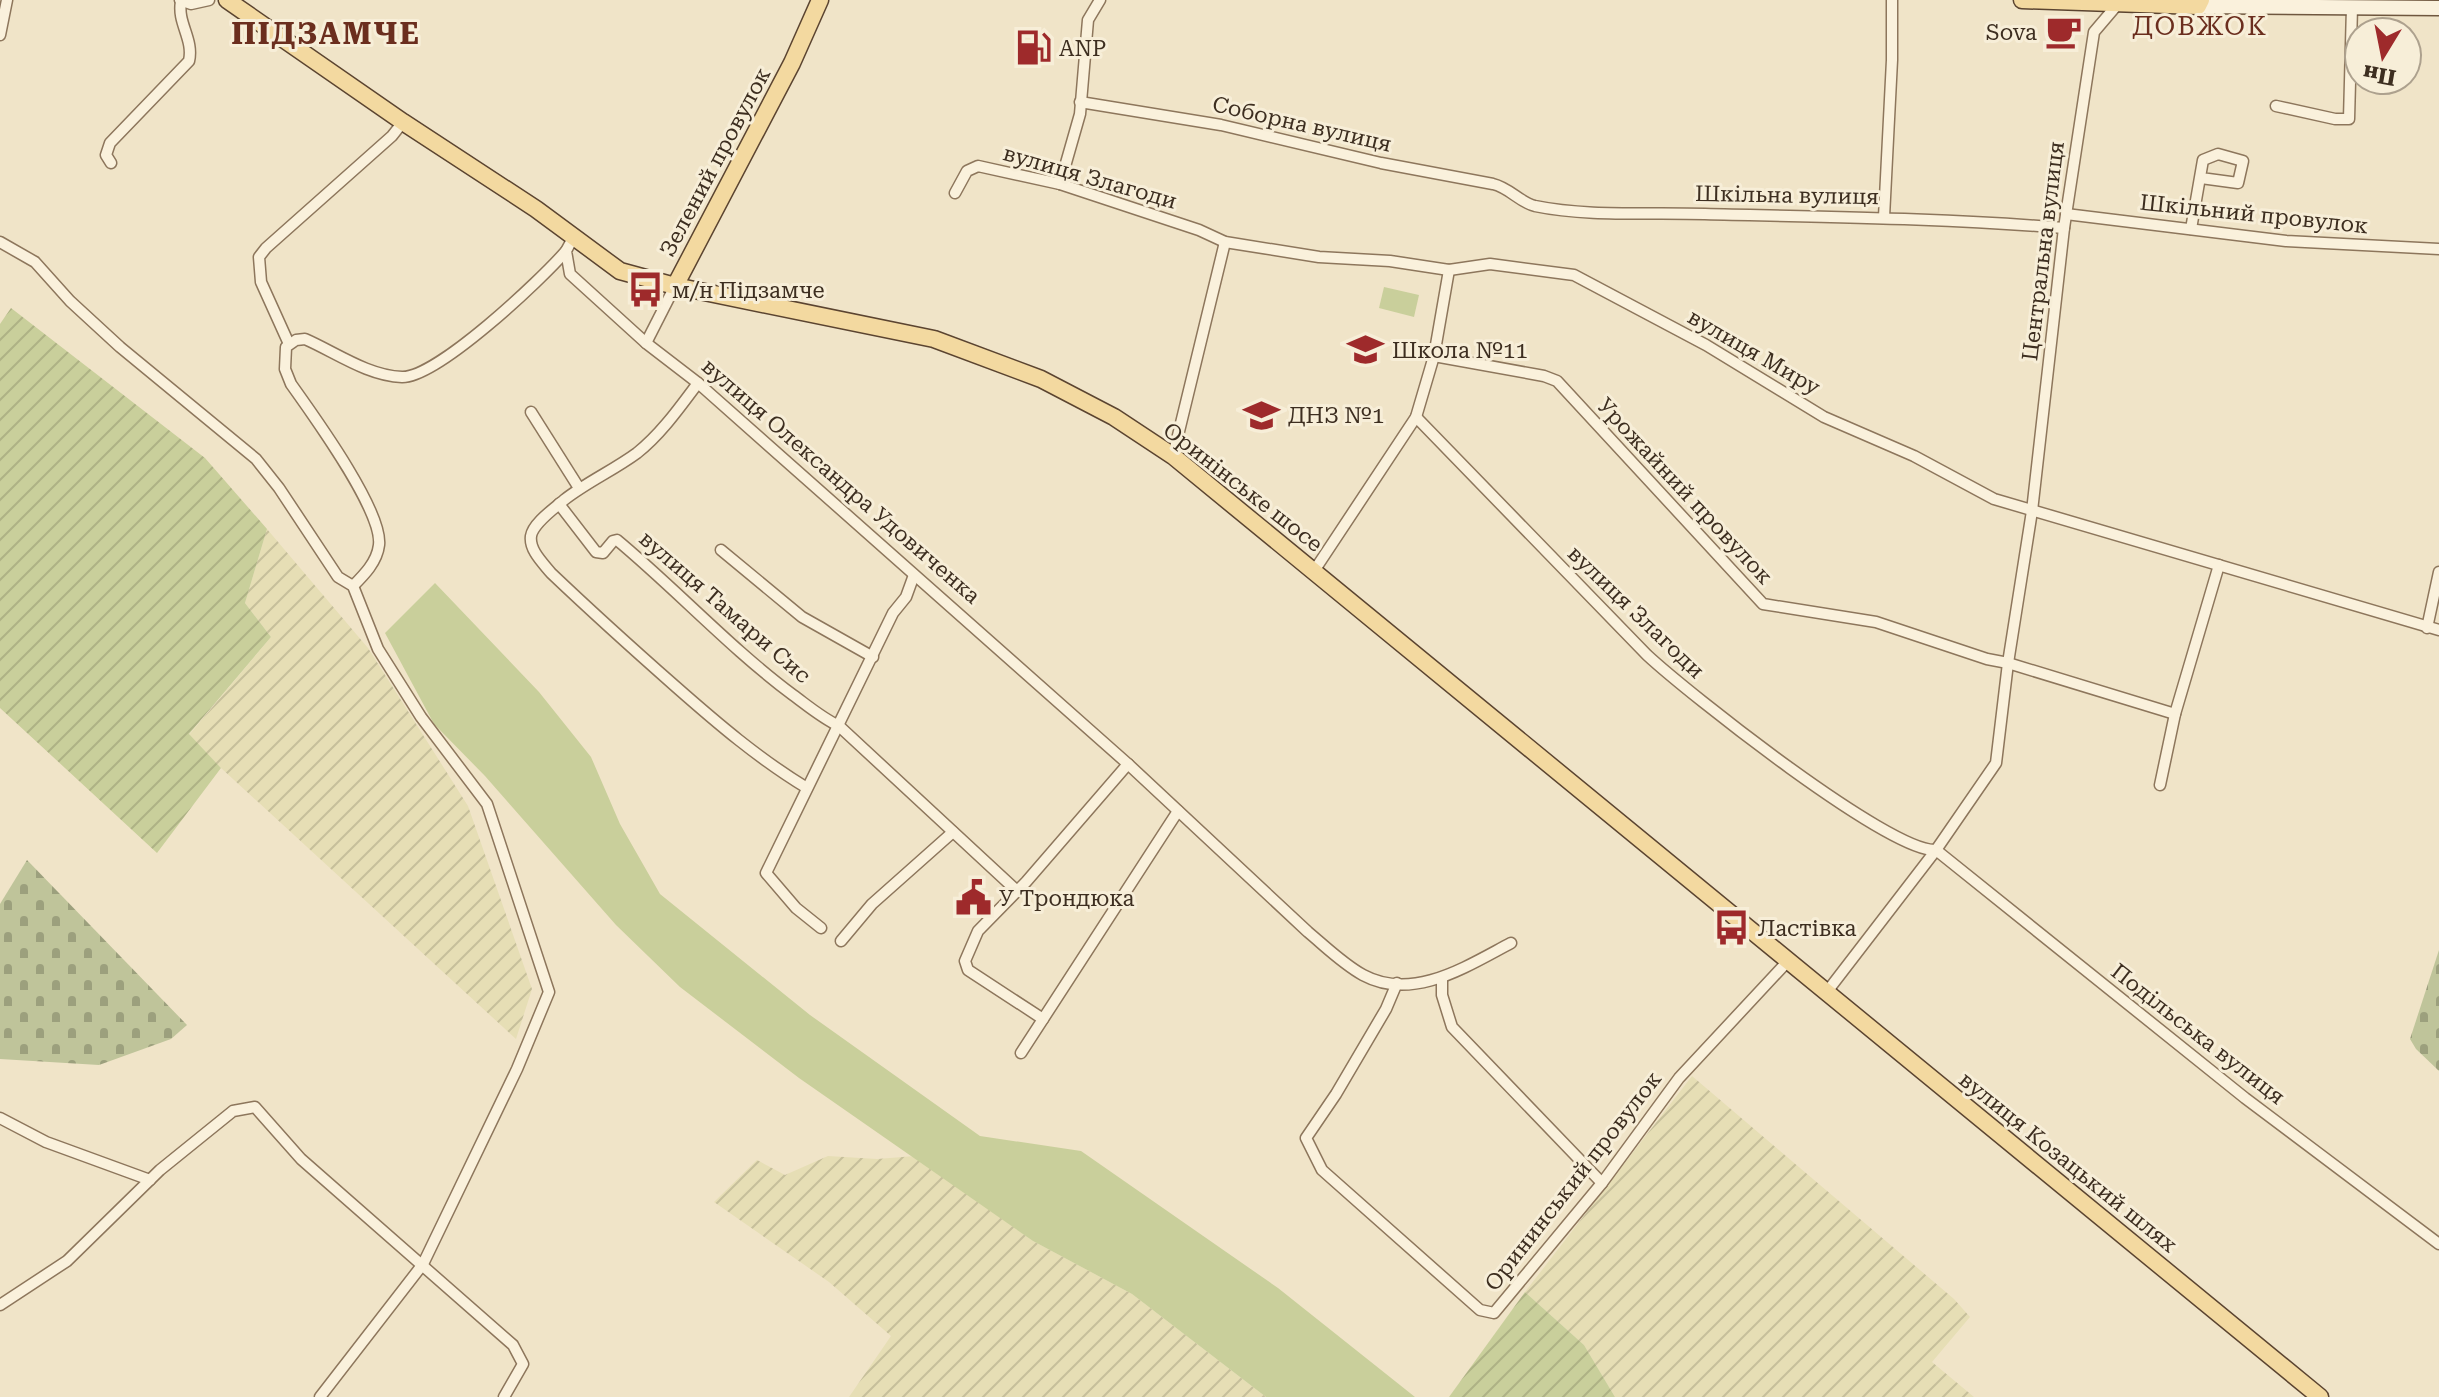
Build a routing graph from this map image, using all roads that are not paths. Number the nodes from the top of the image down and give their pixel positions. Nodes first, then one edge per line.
1 (7, 0) edge
2 (209, 0) edge
3 (227, 0) edge
4 (820, 0) edge
5 (1100, 0) edge
6 (1892, 0) edge
7 (2022, 0) edge
8 (181, 1) edge
9 (2200, 3) edge
10 (2117, 5) junction
11 (2352, 7) junction
12 (2439, 8) edge
13 (0, 35) edge
14 (1080, 102) junction
15 (2276, 106) dead end
16 (403, 122) junction
17 (111, 163) dead end
18 (2201, 178) dead end
19 (1060, 184) junction
20 (1513, 192) joint
21 (955, 193) dead end
22 (2066, 214) junction
23 (1884, 217) junction
24 (2064, 228) junction
25 (2191, 229) junction
26 (0, 242) edge
27 (1225, 242) junction
28 (569, 245) junction
29 (2439, 249) edge
30 (1449, 270) junction
31 (675, 286) junction
32 (646, 343) junction
33 (289, 344) junction
34 (1434, 356) junction
35 (698, 383) junction
36 (531, 412) dead end
37 (1416, 417) junction
38 (1173, 456) junction
39 (579, 488) junction
40 (559, 504) junction
41 (2032, 511) junction
42 (721, 550) dead end
43 (2219, 565) junction
44 (1314, 571) junction
45 (2439, 572) edge
46 (914, 575) junction
47 (353, 586) junction
48 (2427, 628) junction
49 (2439, 630) edge
50 (873, 657) junction
51 (2008, 663) junction
52 (2175, 714) junction
53 (839, 726) junction
54 (1128, 764) junction
55 (2160, 785) dead end
56 (807, 788) junction
57 (1178, 811) junction
58 (953, 832) junction
59 (1936, 850) junction
60 (1017, 891) junction
61 (821, 928) dead end
62 (841, 941) dead end
63 (1511, 943) dead end
64 (1787, 962) junction
65 (1442, 979) junction
66 (1397, 983) junction
67 (1826, 993) junction
68 (1043, 1019) junction
69 (1021, 1053) dead end
70 (0, 1118) edge
71 (150, 1180) junction
72 (1602, 1183) junction
73 (2439, 1244) edge
74 (423, 1264) junction
75 (0, 1305) edge
76 (320, 1397) edge
77 (504, 1397) edge
78 (2320, 1397) edge

1 - 13 street
2 - 8 street
3 - 16 main road, вулиця Олександра Удовиченка
4 - 31 main road, Зелений провулок
5 - 14 street
6 - 23 street
7 - 10 main road
8 - 17 street
9 - 10 main road
9 - 11 street
10 - 22 street, Центральна вулиця
11 - 12 street
11 - 15 street
14 - 19 street
14 - 20 street, Соборна вулиця
16 - 28 main road, вулиця Олександра Удовиченка
16 - 33 street
18 - 25 street
19 - 21 street, вулиця Злагоди
19 - 27 street, вулиця Злагоди
20 - 23 street, Шкільна вулиця
22 - 24 street, Центральна вулиця
22 - 25 street, Шкільний провулок
23 - 24 street, Шкільна вулиця
24 - 41 street, Центральна вулиця
25 - 29 street, Шкільний провулок
26 - 47 street
27 - 30 street, вулиця Злагоди
27 - 38 street
28 - 31 main road, Оринінське шосе
28 - 32 street, вулиця Олександра Удовиченка
28 - 33 street
30 - 34 street
30 - 41 street, вулиця Миру
31 - 32 street, Зелений провулок
31 - 38 main road, Оринінське шосе
32 - 35 street, вулиця Олександра Удовиченка
33 - 47 street
34 - 37 street
34 - 51 street, Урожайний провулок
35 - 39 street
35 - 46 street, вулиця Олександра Удовиченка
36 - 39 street
37 - 44 street
37 - 59 street, вулиця Злагоди
38 - 44 main road, Оринінське шосе
39 - 40 street
40 - 53 street, вулиця Тамари Сис
40 - 56 street
41 - 43 street, вулиця Миру
41 - 51 street, Центральна вулиця
42 - 50 street, вулиця Тамари Сис
43 - 48 street, вулиця Миру
43 - 52 street
44 - 64 main road, Оринінське шосе
45 - 48 street
46 - 50 street
46 - 54 street, вулиця Олександра Удовиченка
47 - 74 street
48 - 49 street, вулиця Миру
50 - 53 street
51 - 52 street, Урожайний провулок
51 - 59 street, Центральна вулиця
52 - 55 street
53 - 56 street
53 - 58 street
54 - 57 street, вулиця Олександра Удовиченка
54 - 60 street
56 - 61 street
57 - 66 street, вулиця Олександра Удовиченка
57 - 68 street
58 - 60 street
58 - 62 street
59 - 67 street, Центральна вулиця
59 - 73 street, Подільська вулиця
60 - 68 street
63 - 65 street, вулиця Олександра Удовиченка
64 - 67 main road, вулиця Козацький шлях
64 - 72 street, Орининський провулок
65 - 66 street, вулиця Олександра Удовиченка
65 - 72 street
66 - 72 street, Орининський провулок
67 - 78 main road, вулиця Козацький шлях
68 - 69 street
70 - 71 street
71 - 74 street
71 - 75 street
74 - 76 street
74 - 77 street

